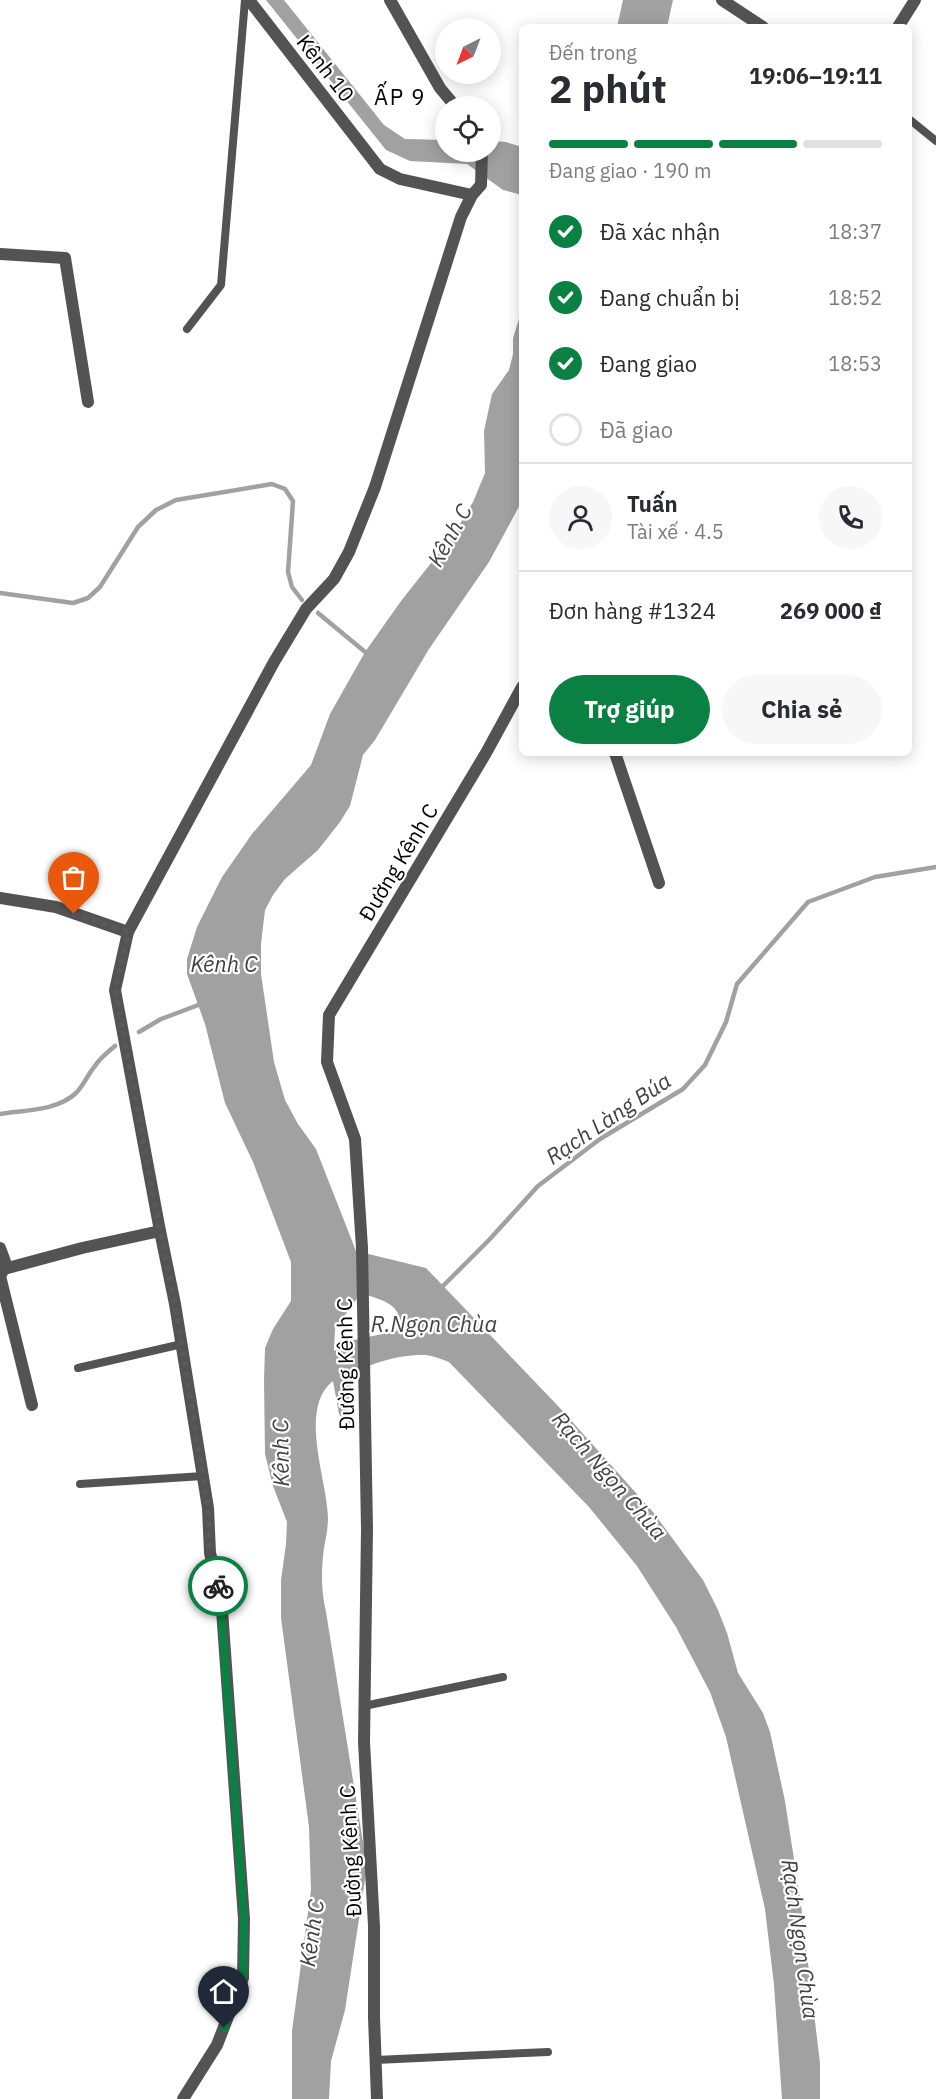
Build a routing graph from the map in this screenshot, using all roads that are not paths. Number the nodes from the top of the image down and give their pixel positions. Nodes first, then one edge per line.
1 (247, 0) edge
2 (390, 0) edge
3 (722, 0) edge
4 (915, 0) edge
5 (758, 24) edge
6 (900, 24) edge
7 (447, 96) edge
8 (912, 121) edge
9 (936, 141) edge
10 (482, 162) edge
11 (472, 195) junction
12 (0, 254) edge
13 (187, 328) dead end
14 (87, 402) dead end
15 (519, 692) edge
16 (616, 756) edge
17 (659, 883) dead end
18 (0, 898) edge
19 (128, 932) junction
20 (160, 1231) junction
21 (0, 1248) edge
22 (7, 1267) junction
23 (182, 1344) junction
24 (78, 1368) dead end
25 (32, 1405) dead end
26 (203, 1476) junction
27 (80, 1484) dead end
28 (502, 1677) dead end
29 (364, 1706) junction
30 (548, 2052) dead end
31 (376, 2060) junction
32 (183, 2099) edge
33 (377, 2099) edge

1 - 11 street, Kênh 10
1 - 13 lane
2 - 7 street
3 - 5 street
4 - 6 street
8 - 9 lane
10 - 11 street
11 - 19 street
12 - 14 street
15 - 29 street, Đường Kênh C
16 - 17 street
18 - 19 street
19 - 20 street
20 - 22 street
20 - 23 street
21 - 22 street
22 - 25 street
23 - 24 lane
23 - 26 street
26 - 27 lane
26 - 32 street
28 - 29 lane
29 - 31 street, Đường Kênh C
30 - 31 lane
31 - 33 street, Đường Kênh C

